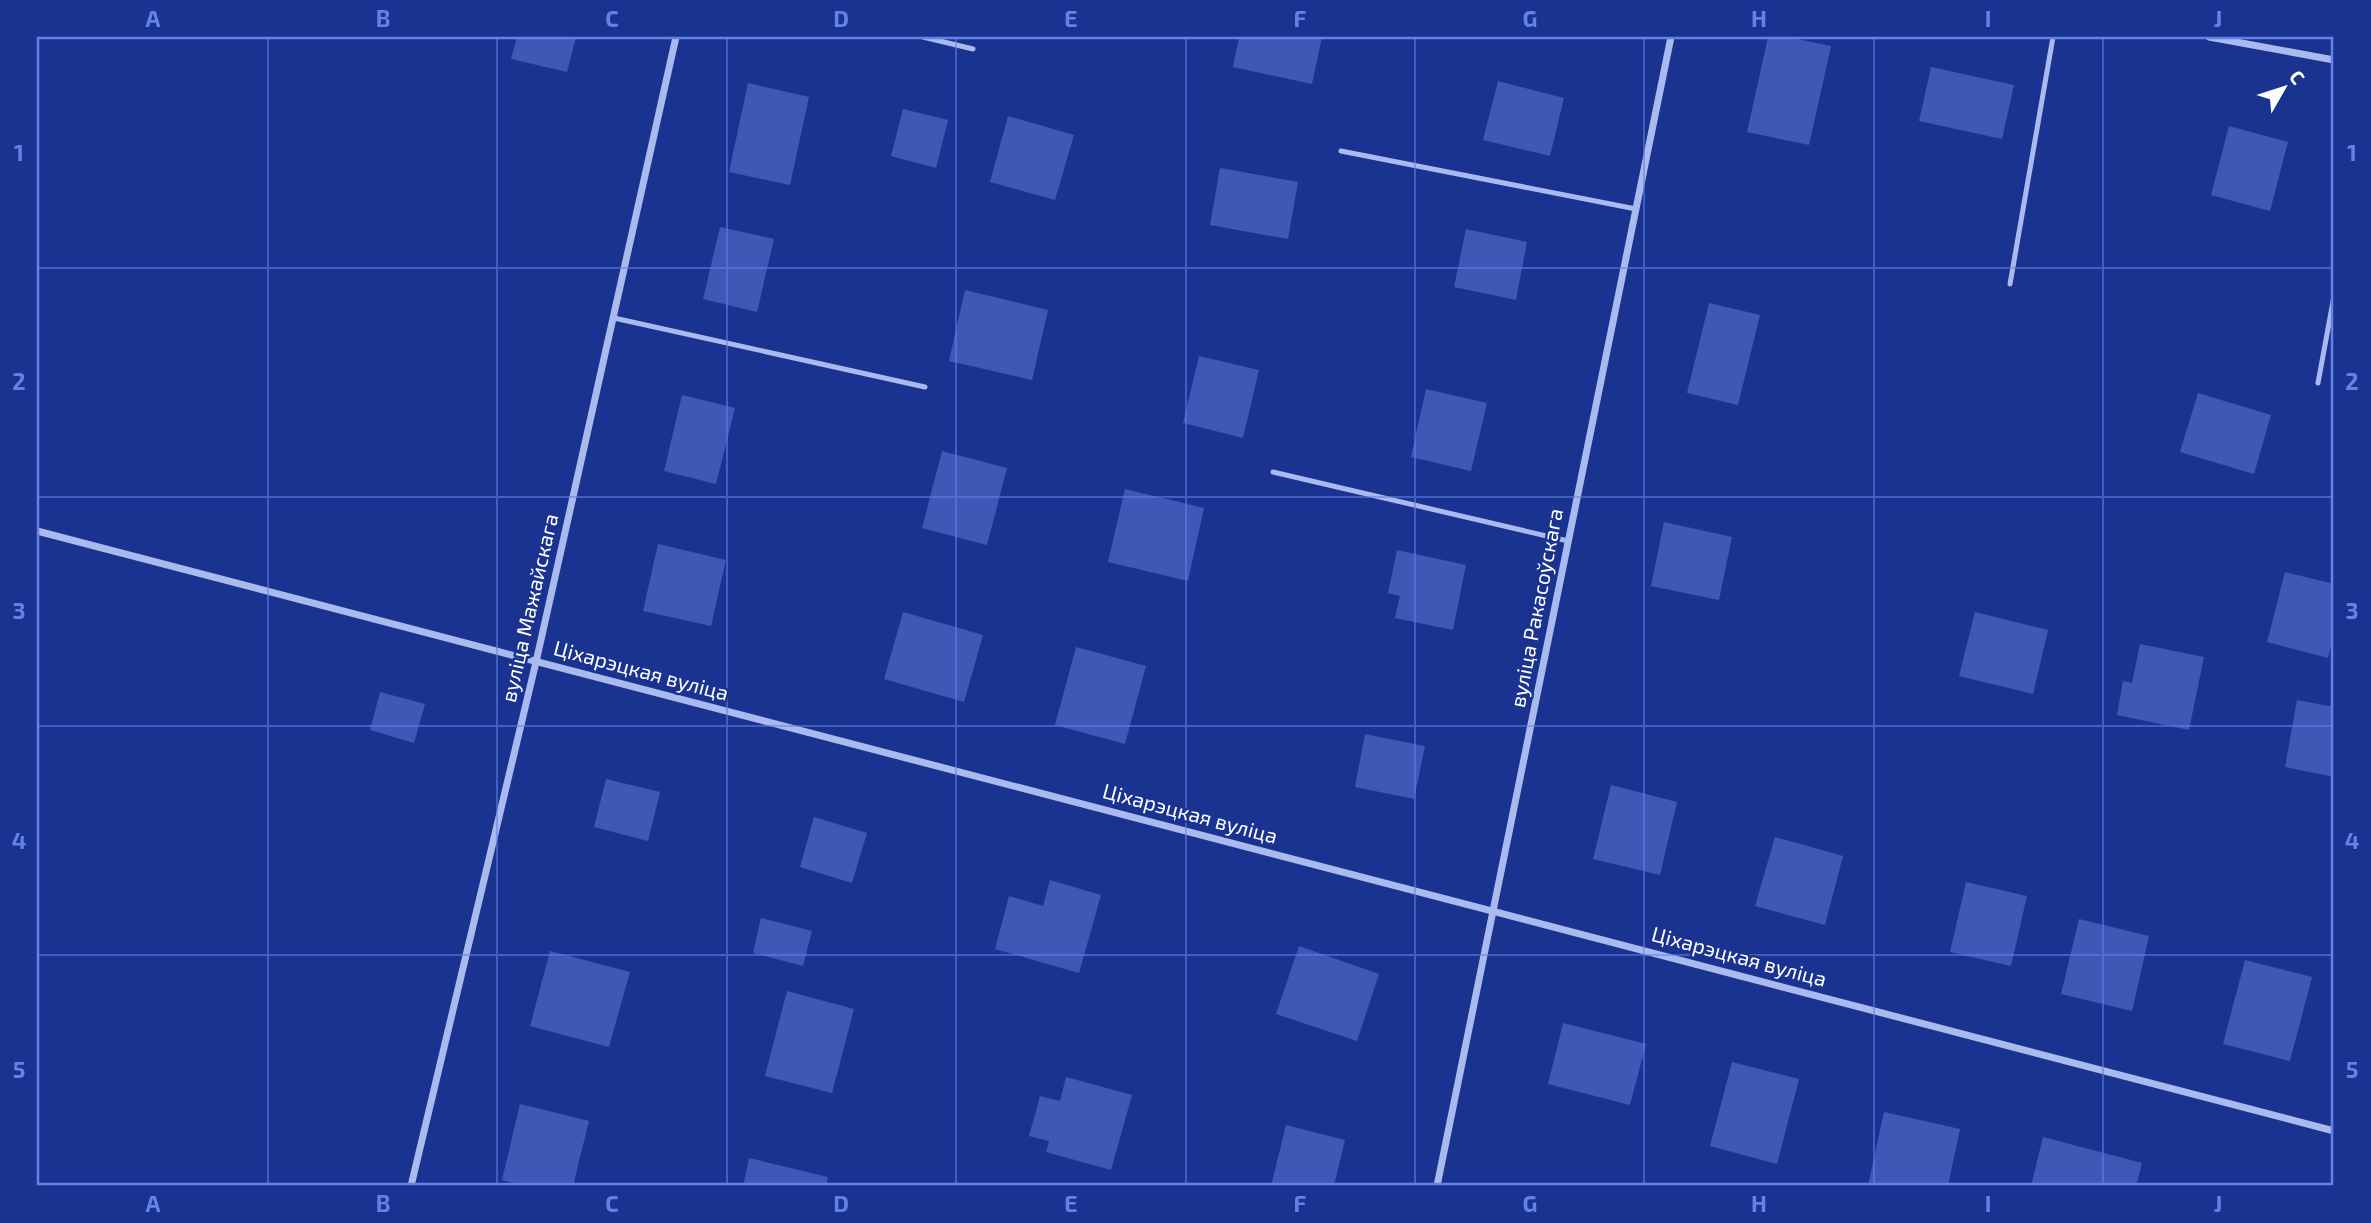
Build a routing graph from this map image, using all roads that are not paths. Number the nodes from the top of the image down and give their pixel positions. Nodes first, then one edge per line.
1 (676, 37) edge
2 (923, 37) edge
3 (1671, 37) edge
4 (2053, 37) edge
5 (2209, 37) edge
6 (973, 49) dead end
7 (2334, 60) edge
8 (1342, 151) dead end
9 (1636, 209) junction
10 (2010, 284) dead end
11 (2334, 296) edge
12 (614, 318) junction
13 (2318, 383) dead end
14 (925, 387) dead end
15 (1273, 472) dead end
16 (37, 531) edge
17 (1568, 541) junction
18 (536, 662) junction
19 (1493, 911) junction
20 (2334, 1131) edge
21 (411, 1186) edge
22 (1437, 1186) edge

1 - 12 street, вуліца Мажайскага
2 - 6 lane
3 - 9 street, вуліца Ракасоўскага
4 - 10 lane
5 - 7 street
8 - 9 lane
9 - 17 street, вуліца Ракасоўскага
11 - 13 lane
12 - 14 lane
12 - 18 street, вуліца Мажайскага
15 - 17 lane
16 - 18 street, Ціхарэцкая вуліца
17 - 19 street, вуліца Ракасоўскага
18 - 19 street, Ціхарэцкая вуліца
18 - 21 street, вуліца Мажайскага
19 - 20 street, Ціхарэцкая вуліца
19 - 22 street, вуліца Ракасоўскага

